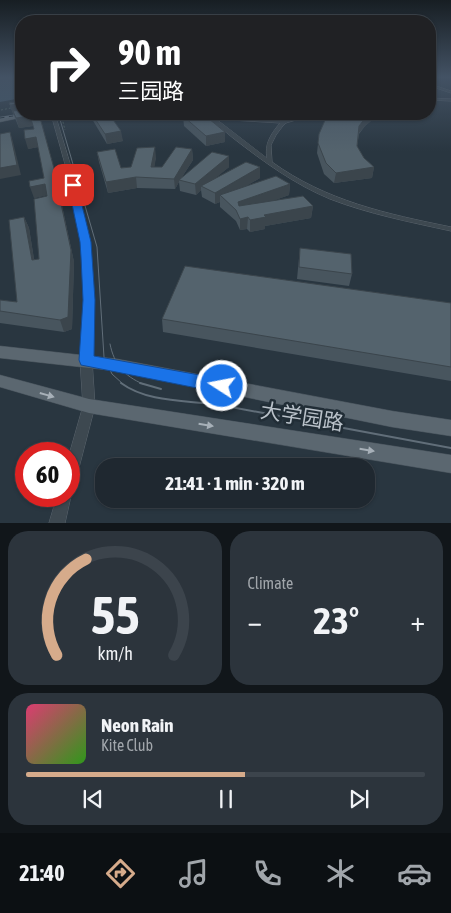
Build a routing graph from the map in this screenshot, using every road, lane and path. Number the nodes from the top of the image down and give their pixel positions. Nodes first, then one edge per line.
1 (14, 108) edge
2 (15, 112) edge
3 (1, 113) edge
4 (15, 117) edge
5 (0, 120) edge
6 (55, 120) edge
7 (63, 120) edge
8 (214, 120) edge
9 (249, 120) edge
10 (290, 120) edge
11 (284, 122) junction
12 (65, 130) dead end
13 (271, 162) junction
14 (451, 229) edge
15 (0, 352) edge
16 (86, 360) junction
17 (0, 382) edge
18 (89, 406) junction
19 (451, 428) edge
20 (79, 442) edge
21 (451, 464) edge
22 (61, 507) edge
23 (57, 523) edge

1 - 3 path
2 - 3 main road
4 - 5 main road
6 - 16 street
7 - 12 path, bridge
8 - 13 street
9 - 11 street
10 - 11 street
11 - 13 street
13 - 14 street
15 - 16 main road, 大学园路
16 - 18 street
16 - 19 main road, 大学园路
17 -> 18 main road, 大学园路
18 - 20 street
18 -> 21 main road, 大学园路
22 - 23 street

